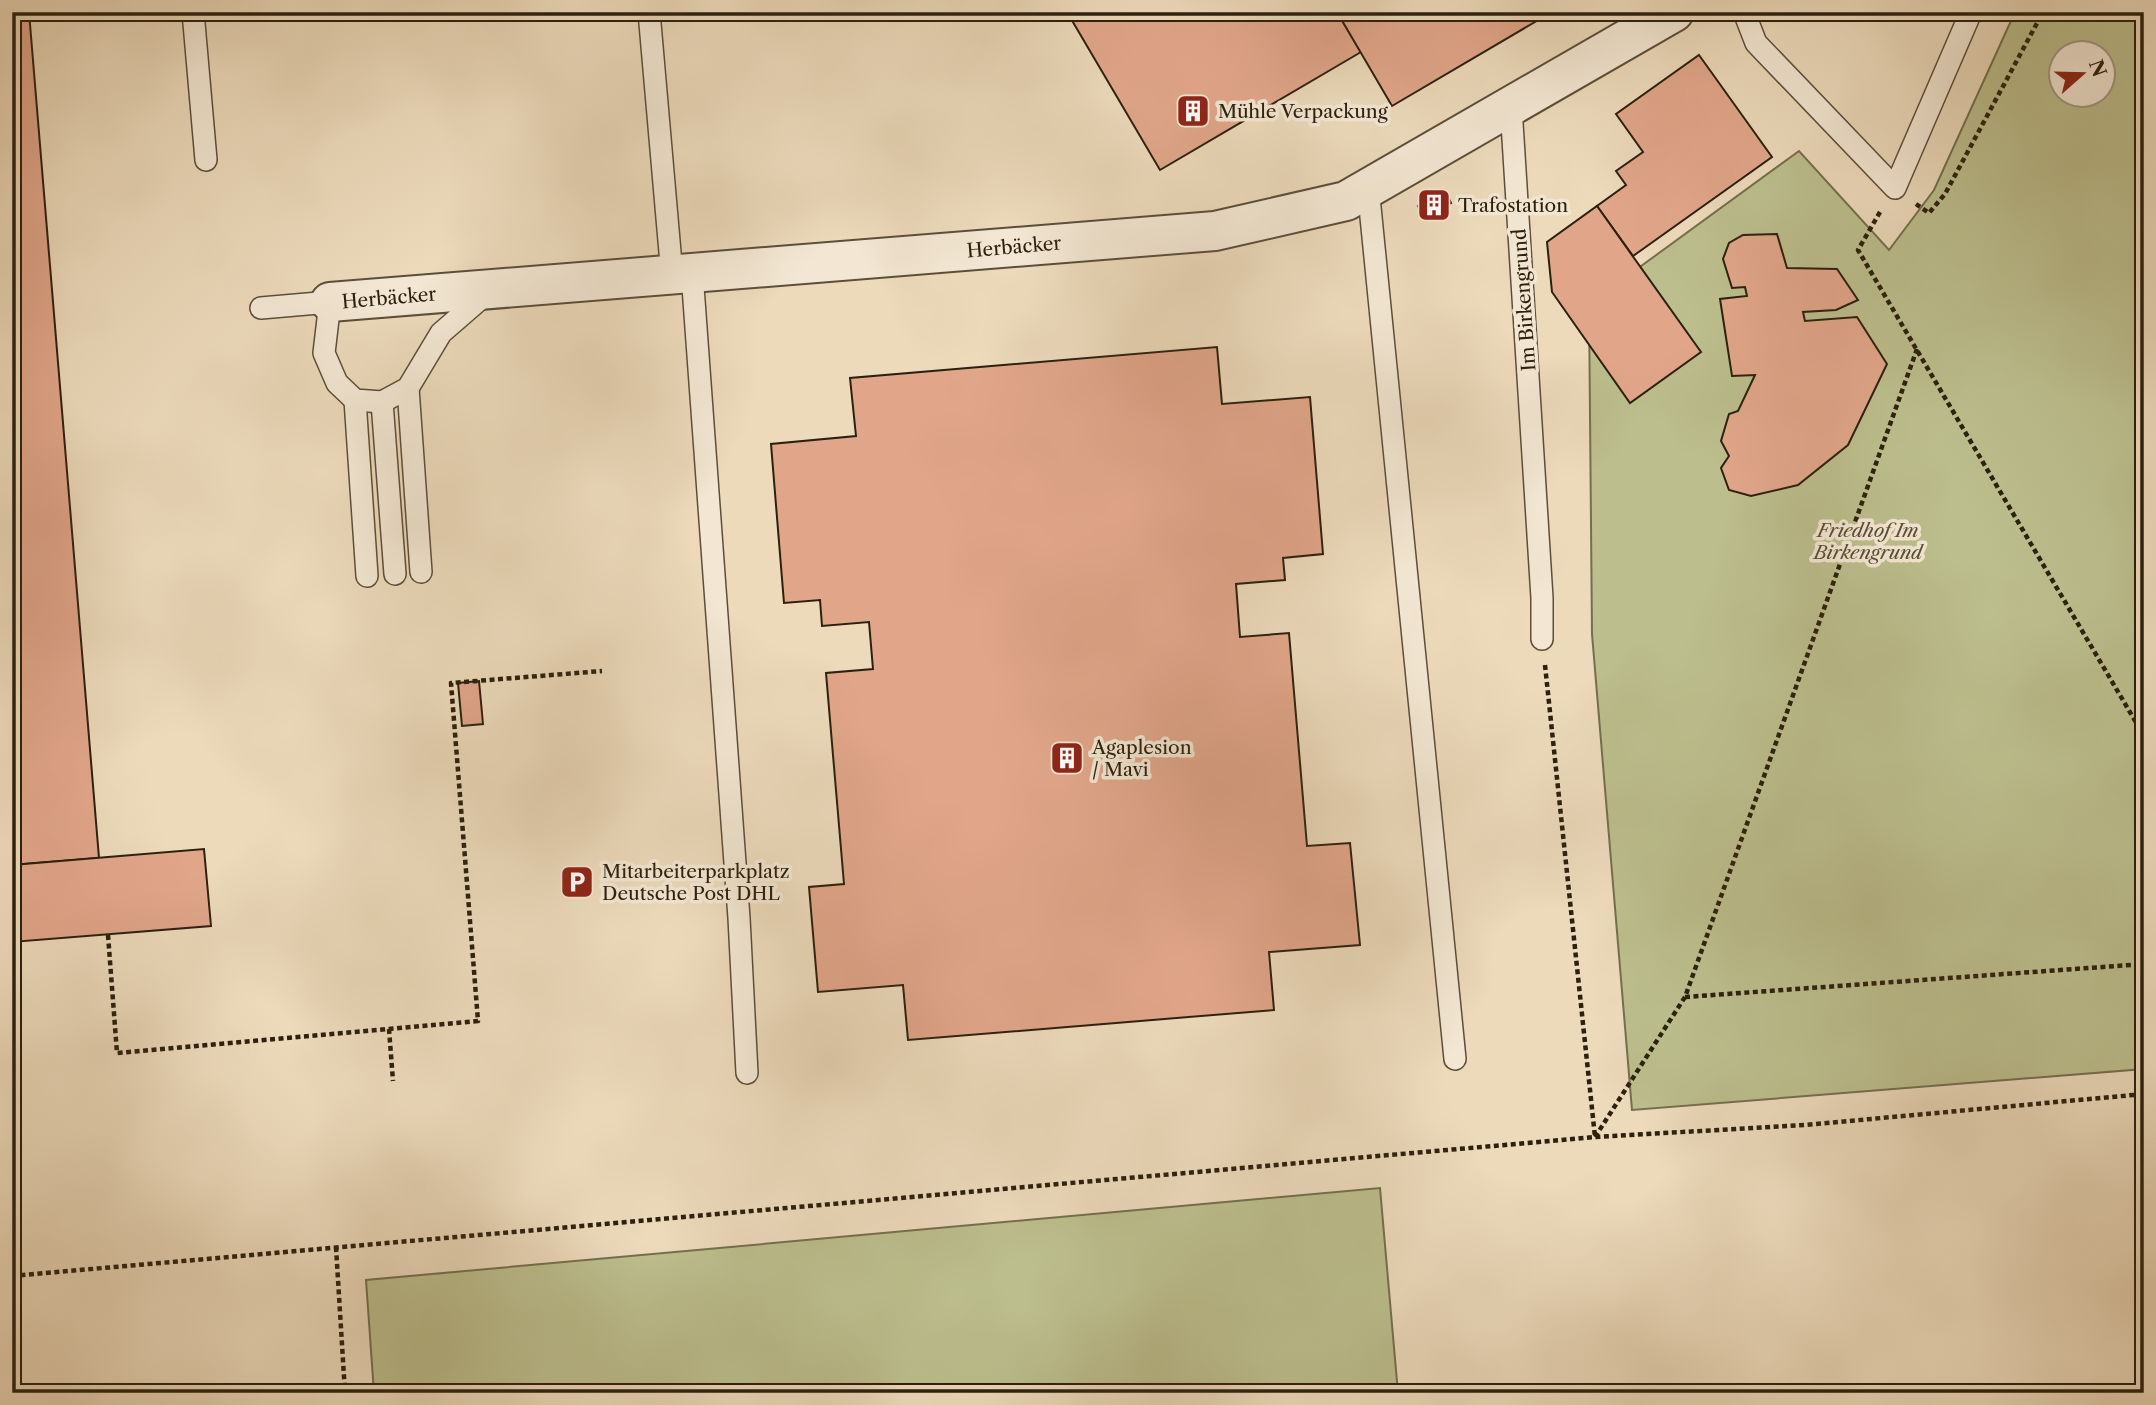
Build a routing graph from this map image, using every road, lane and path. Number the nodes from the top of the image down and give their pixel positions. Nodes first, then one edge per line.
1 (193, 12) edge
2 (649, 12) edge
3 (1674, 12) edge
4 (1744, 12) edge
5 (1971, 12) edge
6 (2043, 12) edge
7 (1511, 107) junction
8 (206, 160) dead end
9 (1368, 187) junction
10 (1895, 188) junction
11 (682, 274) junction
12 (491, 290) junction
13 (330, 302) junction
14 (261, 308) dead end
15 (1917, 349) junction
16 (408, 388) junction
17 (355, 400) junction
18 (382, 402) junction
19 (421, 572) dead end
20 (395, 574) dead end
21 (367, 576) dead end
22 (1542, 639) joint
23 (601, 671) dead end
24 (2144, 736) edge
25 (108, 935) dead end
26 (2144, 964) edge
27 (1685, 997) junction
28 (389, 1029) junction
29 (1455, 1059) dead end
30 (747, 1073) dead end
31 (393, 1081) dead end
32 (2144, 1094) edge
33 (1595, 1138) junction
34 (336, 1247) junction
35 (12, 1276) edge
36 (345, 1393) edge

1 - 8 lane
2 - 11 lane
3 - 7 street
4 - 10 lane
5 - 10 lane
6 - 10 path
7 - 9 street, Herbäcker
7 - 22 lane, Im Birkengrund
9 - 11 street, Herbäcker
9 - 29 lane
10 - 15 path
11 - 12 street, Herbäcker
11 - 30 lane
12 - 13 street, Herbäcker
12 - 16 lane, Herbäcker
13 - 14 lane
13 - 17 lane, Herbäcker
15 - 24 path
15 - 27 path
16 - 18 lane
16 - 19 lane
17 - 18 lane
17 - 21 lane
18 - 20 lane
22 - 33 path
23 - 28 path
25 - 28 path
26 - 27 path
27 - 33 path
28 - 31 path
32 - 33 path
33 - 34 path
34 - 35 path
34 - 36 path

